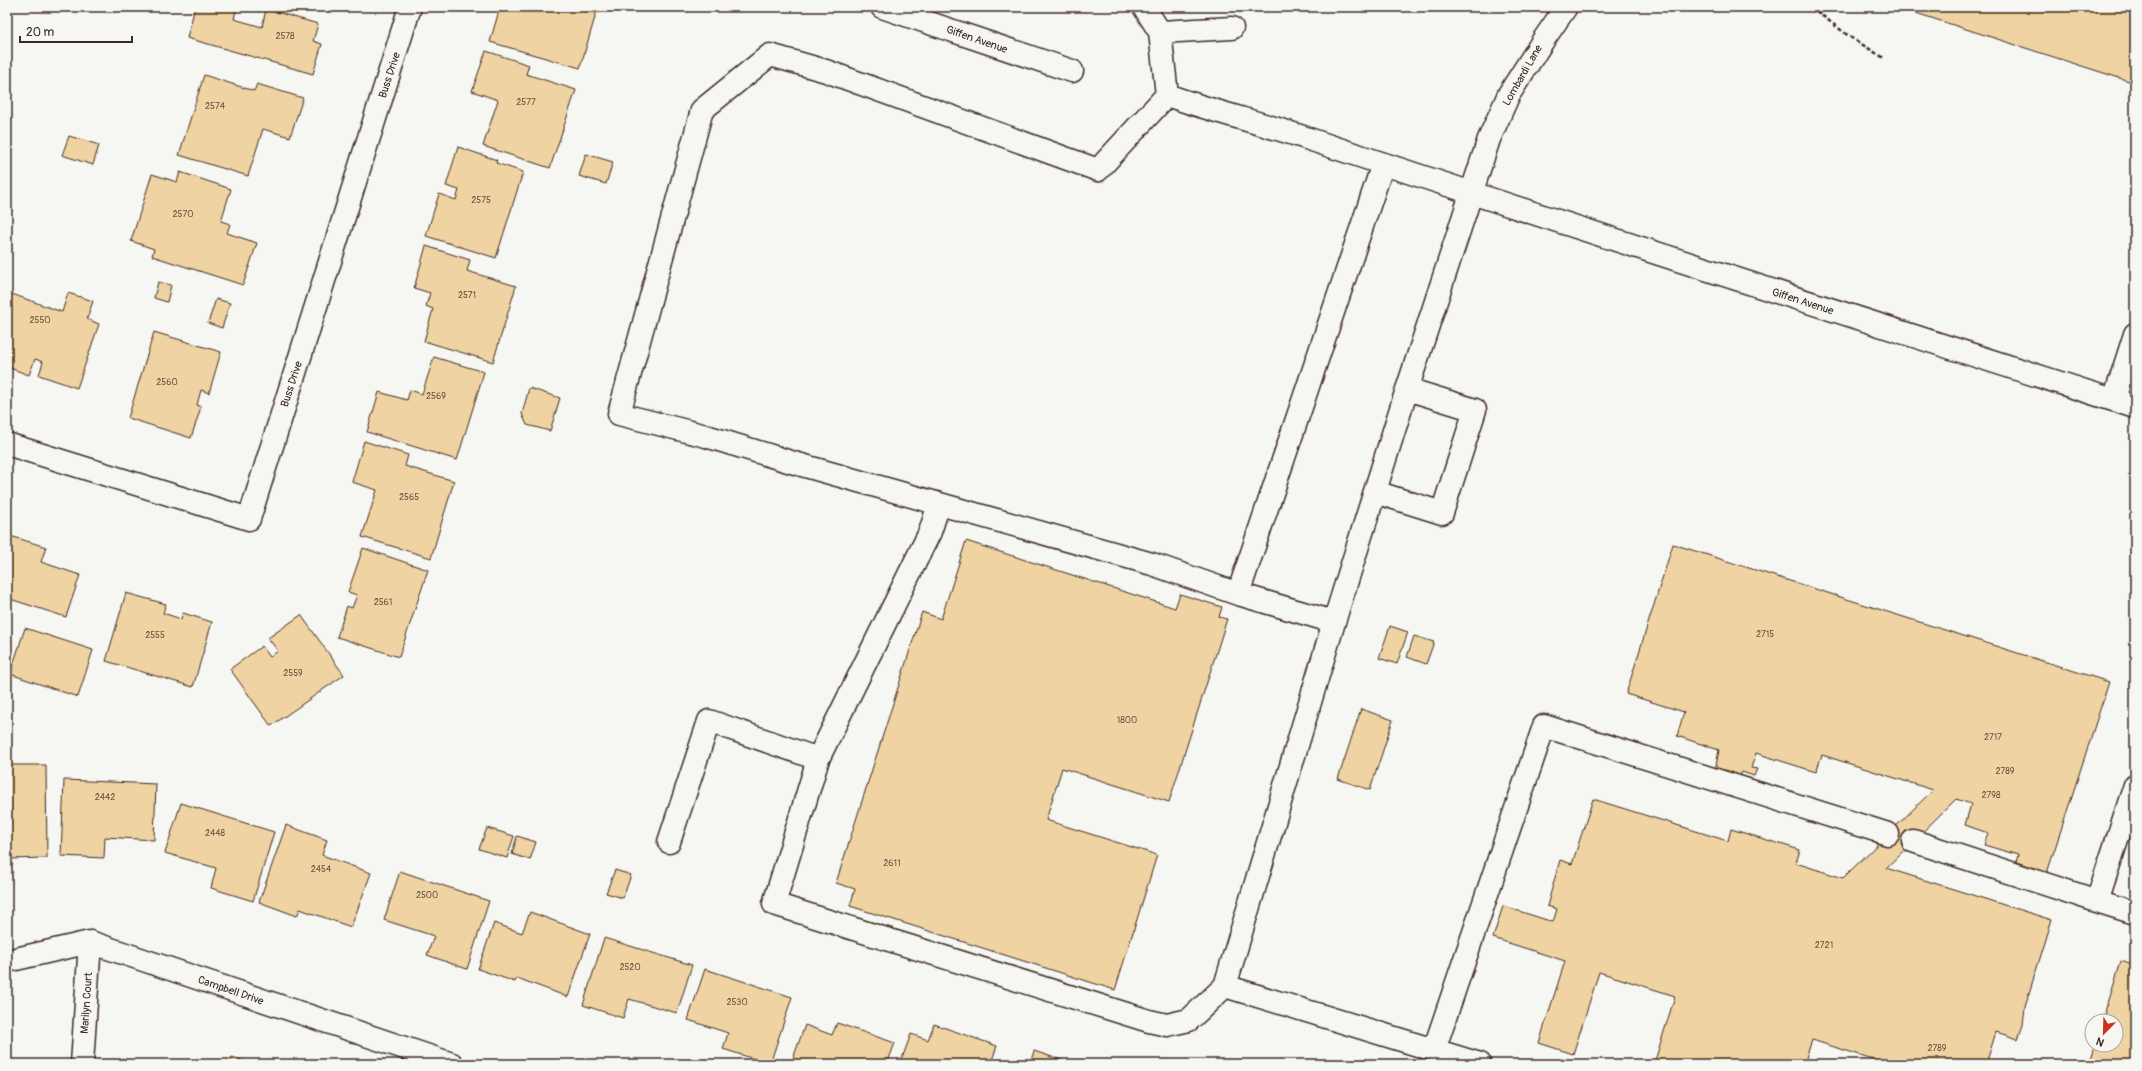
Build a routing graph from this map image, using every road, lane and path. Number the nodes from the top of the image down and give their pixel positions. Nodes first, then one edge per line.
1 (410, 7) edge
2 (882, 7) edge
3 (1144, 7) edge
4 (1566, 7) edge
5 (1811, 7) edge
6 (1232, 28) dead end
7 (1160, 32) junction
8 (1884, 58) dead end
9 (1072, 71) dead end
10 (1167, 95) junction
11 (1382, 164) junction
12 (1472, 193) junction
13 (2135, 334) edge
14 (1407, 389) junction
15 (2114, 400) junction
16 (2135, 407) edge
17 (7, 444) edge
18 (1375, 492) junction
19 (938, 504) junction
20 (1238, 594) junction
21 (1334, 622) junction
22 (818, 759) junction
23 (2135, 785) edge
24 (1888, 834) dead end
25 (1913, 841) dead end
26 (669, 842) dead end
27 (2097, 901) junction
28 (2135, 913) edge
29 (90, 942) junction
30 (7, 961) edge
31 (1225, 986) junction
32 (1434, 1050) junction
33 (82, 1064) edge
34 (452, 1064) edge
35 (1478, 1064) edge

1 - 17 street, Buss Drive
2 - 9 street, Giffen Avenue
3 - 7 street
4 - 12 street, Lombardi Lane
5 - 8 path
6 - 7 street
7 - 10 street
10 - 11 street, Giffen Avenue
10 - 19 street
11 - 12 street, Giffen Avenue
11 - 20 street
12 - 14 street, Lombardi Lane
12 - 15 street, Giffen Avenue
13 - 15 street
14 - 18 street, Lombardi Lane
14 - 18 street
15 - 16 street, Giffen Avenue
18 - 21 street, Lombardi Lane
19 - 20 street
19 - 22 street
20 - 21 street
21 - 31 street, Lombardi Lane
22 - 26 street
22 - 31 street
23 - 27 street
24 - 32 street
25 - 27 street
27 - 28 street
29 - 30 street
29 - 33 street, Marilyn Court
29 - 34 street, Campbell Drive
31 - 32 street
32 - 35 street

